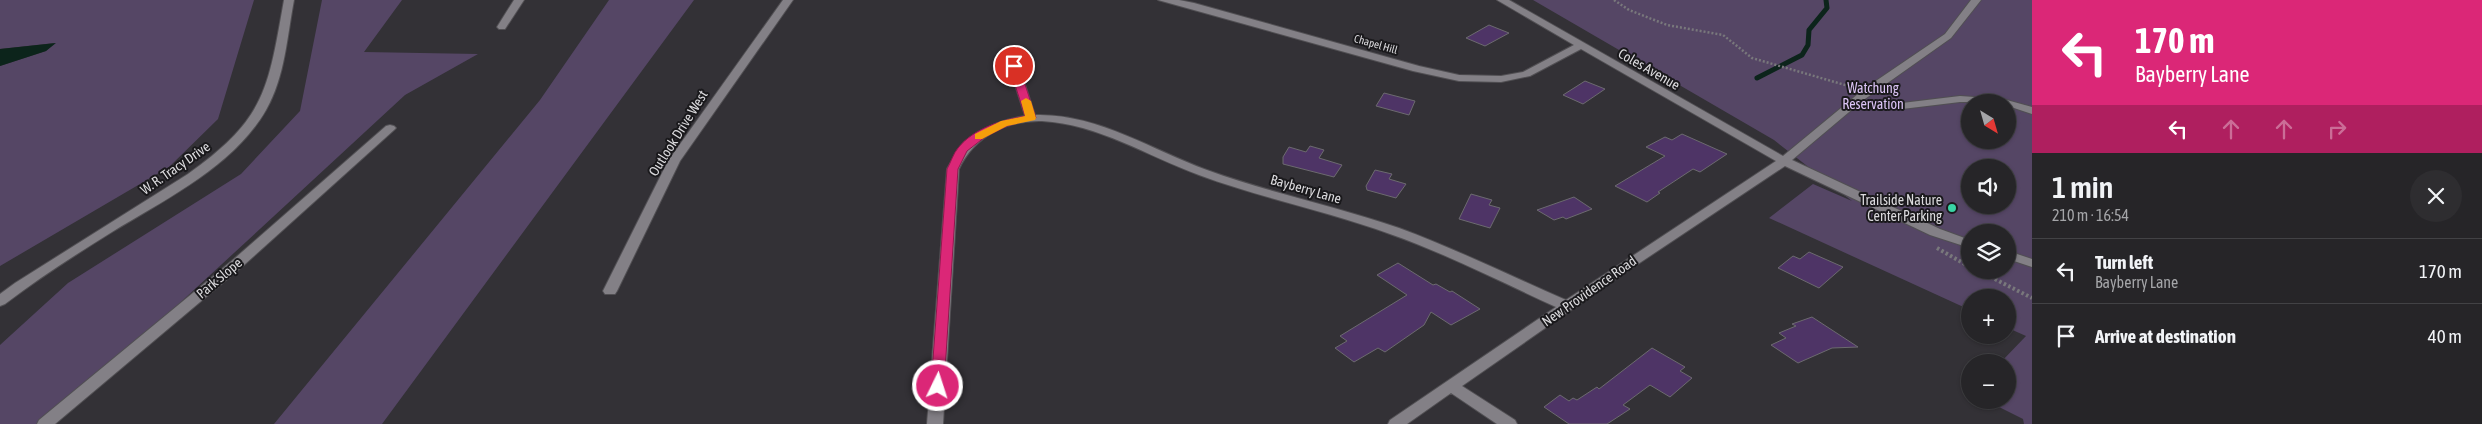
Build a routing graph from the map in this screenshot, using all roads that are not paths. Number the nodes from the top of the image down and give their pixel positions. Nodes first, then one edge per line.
1 (289, 0) edge
2 (519, 0) edge
3 (788, 0) edge
4 (1163, 0) edge
5 (1502, 0) edge
6 (1976, 0) edge
7 (502, 27) dead end
8 (1580, 46) junction
9 (1014, 66) dead end
10 (1961, 99) edge
11 (1852, 104) junction
12 (2016, 106) edge
13 (2032, 110) edge
14 (1031, 118) junction
15 (390, 128) dead end
16 (1784, 161) junction
17 (1961, 241) edge
18 (2016, 258) edge
19 (2032, 263) edge
20 (610, 291) dead end
21 (0, 301) edge
22 (1567, 306) junction
23 (1453, 387) junction
24 (45, 424) edge
25 (935, 424) edge
26 (1396, 424) edge
27 (1509, 424) edge

1 - 21 street, W. R. Tracy Drive
2 - 7 street
3 - 20 street, Outlook Drive West
4 - 8 street, Chapel Hill
5 - 8 street, Coles Avenue
6 - 11 street, New Providence Road
8 - 16 street, Coles Avenue
9 - 14 street
10 - 11 street
11 - 16 street, New Providence Road
12 - 13 street
14 - 22 street, Bayberry Lane
14 - 25 street, Bayberry Lane
15 - 24 street, Park Slope
16 - 17 street, Coles Avenue
16 - 22 street, New Providence Road
18 - 19 street
22 - 23 street, New Providence Road
23 - 26 street, New Providence Road
23 - 27 street

